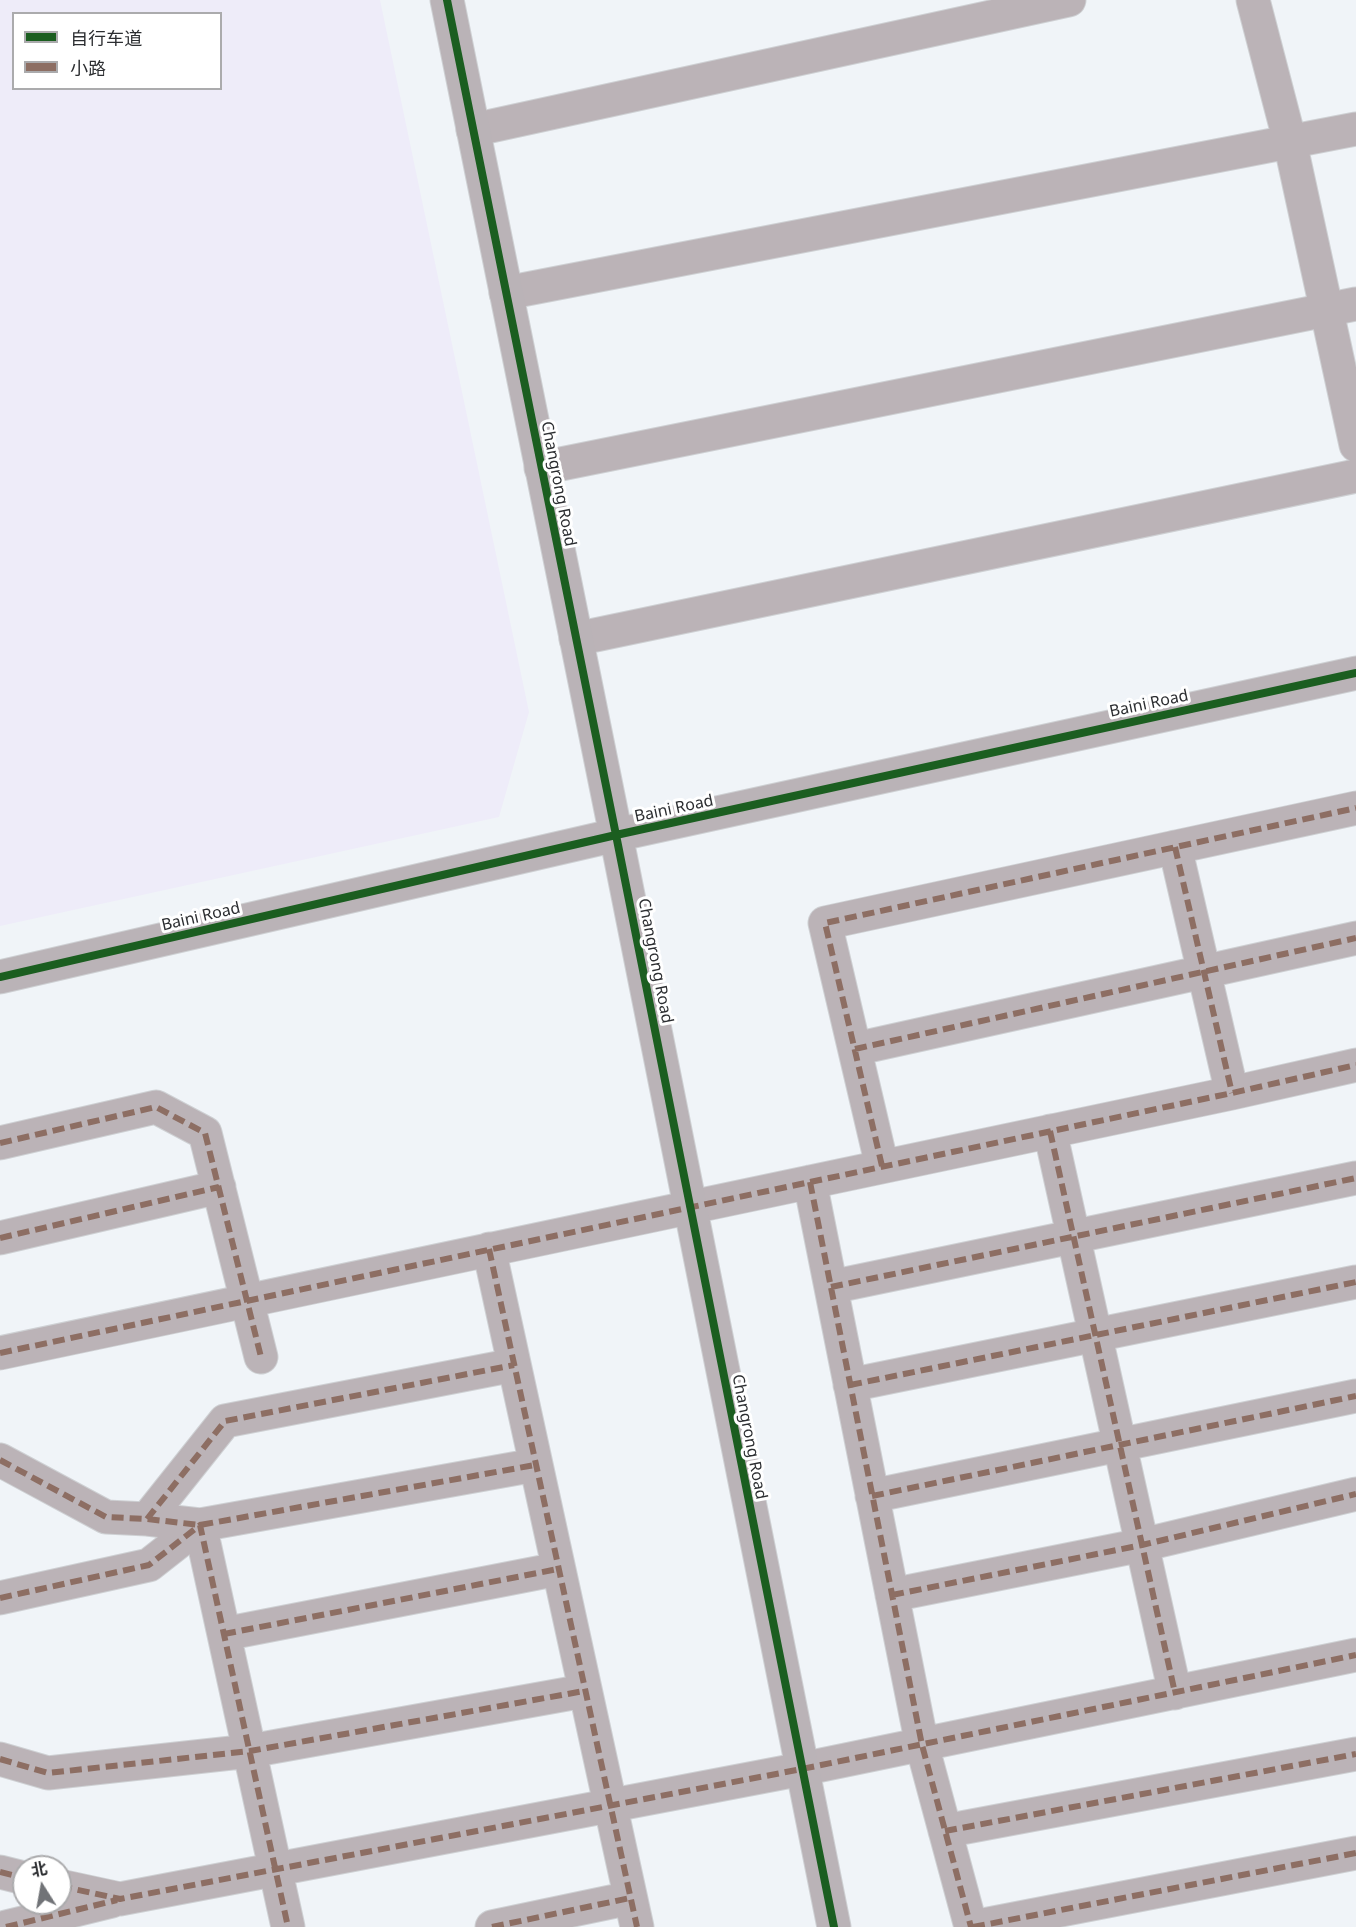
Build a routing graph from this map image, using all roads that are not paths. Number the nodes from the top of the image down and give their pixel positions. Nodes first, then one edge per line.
1 (447, 0) edge
2 (1069, 0) edge
3 (1253, 0) edge
4 (1356, 129) edge
5 (473, 130) junction
6 (1290, 142) junction
7 (506, 293) junction
8 (1341, 307) edge
9 (1356, 444) edge
10 (541, 468) junction
11 (1356, 476) edge
12 (576, 639) junction
13 (1356, 673) edge
14 (1356, 808) edge
15 (616, 835) junction
16 (1175, 847) junction
17 (1356, 938) edge
18 (1203, 972) junction
19 (0, 977) edge
20 (855, 1049) junction
21 (1356, 1065) edge
22 (1232, 1093) junction
23 (1050, 1131) junction
24 (0, 1143) edge
25 (882, 1166) junction
26 (1356, 1178) edge
27 (810, 1182) junction
28 (219, 1187) junction
29 (689, 1207) junction
30 (1074, 1236) junction
31 (0, 1238) edge
32 (489, 1249) junction
33 (1356, 1282) edge
34 (831, 1287) junction
35 (248, 1300) junction
36 (1096, 1336) junction
37 (0, 1353) edge
38 (261, 1357) dead end
39 (514, 1365) junction
40 (850, 1385) junction
41 (1356, 1396) edge
42 (1120, 1444) junction
43 (535, 1465) junction
44 (5, 1467) edge
45 (1356, 1494) edge
46 (872, 1496) junction
47 (147, 1519) junction
48 (200, 1525) junction
49 (1142, 1545) junction
50 (558, 1569) junction
51 (892, 1595) junction
52 (0, 1598) edge
53 (224, 1634) junction
54 (1356, 1655) edge
55 (584, 1691) junction
56 (1175, 1693) junction
57 (922, 1745) junction
58 (250, 1751) junction
59 (1356, 1754) edge
60 (0, 1759) edge
61 (802, 1769) junction
62 (609, 1806) junction
63 (945, 1831) junction
64 (1356, 1852) edge
65 (276, 1869) junction
66 (72, 1889) edge
67 (120, 1899) junction
68 (633, 1913) edge
69 (6, 1927) edge
70 (288, 1927) edge
71 (492, 1927) edge
72 (834, 1927) edge
73 (972, 1927) edge

1 - 5 street, Changrong Road
2 - 5 street
3 - 6 street
4 - 6 street
5 - 7 street, Changrong Road
6 - 7 street
6 - 8 street
7 - 10 street, Changrong Road
8 - 9 street
8 - 10 street
10 - 12 street, Changrong Road
11 - 12 street
12 - 15 street, Changrong Road
13 - 15 street, Baini Road
14 - 16 street
15 - 19 street, Baini Road
15 - 29 street, Changrong Road
16 - 18 street
16 - 20 street
17 - 18 street
18 - 20 street
18 - 22 street
20 - 25 street
21 - 22 street
22 - 23 street
23 - 25 street
23 - 30 street
24 - 28 street
25 - 27 street
26 - 30 street
27 - 29 street
27 - 34 street
28 - 31 street
28 - 35 street
29 - 32 street
29 - 61 street, Changrong Road
30 - 34 street
30 - 36 street
32 - 35 street
32 - 39 street
33 - 36 street
34 - 40 street
35 - 37 street
35 - 38 street
36 - 40 street
36 - 42 street
39 - 43 street
39 - 47 street
40 - 46 street
41 - 42 street
42 - 46 street
42 - 49 street
43 - 48 street
43 - 50 street
44 - 47 street
45 - 49 street
46 - 51 street
47 - 48 street
48 - 52 street
48 - 53 street
49 - 51 street
49 - 56 street
50 - 53 street
50 - 55 street
51 - 57 street
53 - 58 street
54 - 56 street
55 - 58 street
55 - 62 street
56 - 57 street
57 - 61 street
57 - 63 street
58 - 60 street
58 - 65 street
59 - 63 street
61 - 62 street
61 - 72 street, Changrong Road
62 - 65 street
62 - 68 street
63 - 73 street
64 - 73 street
65 - 67 street
65 - 70 street
66 - 67 street
67 - 69 street
68 - 71 street

